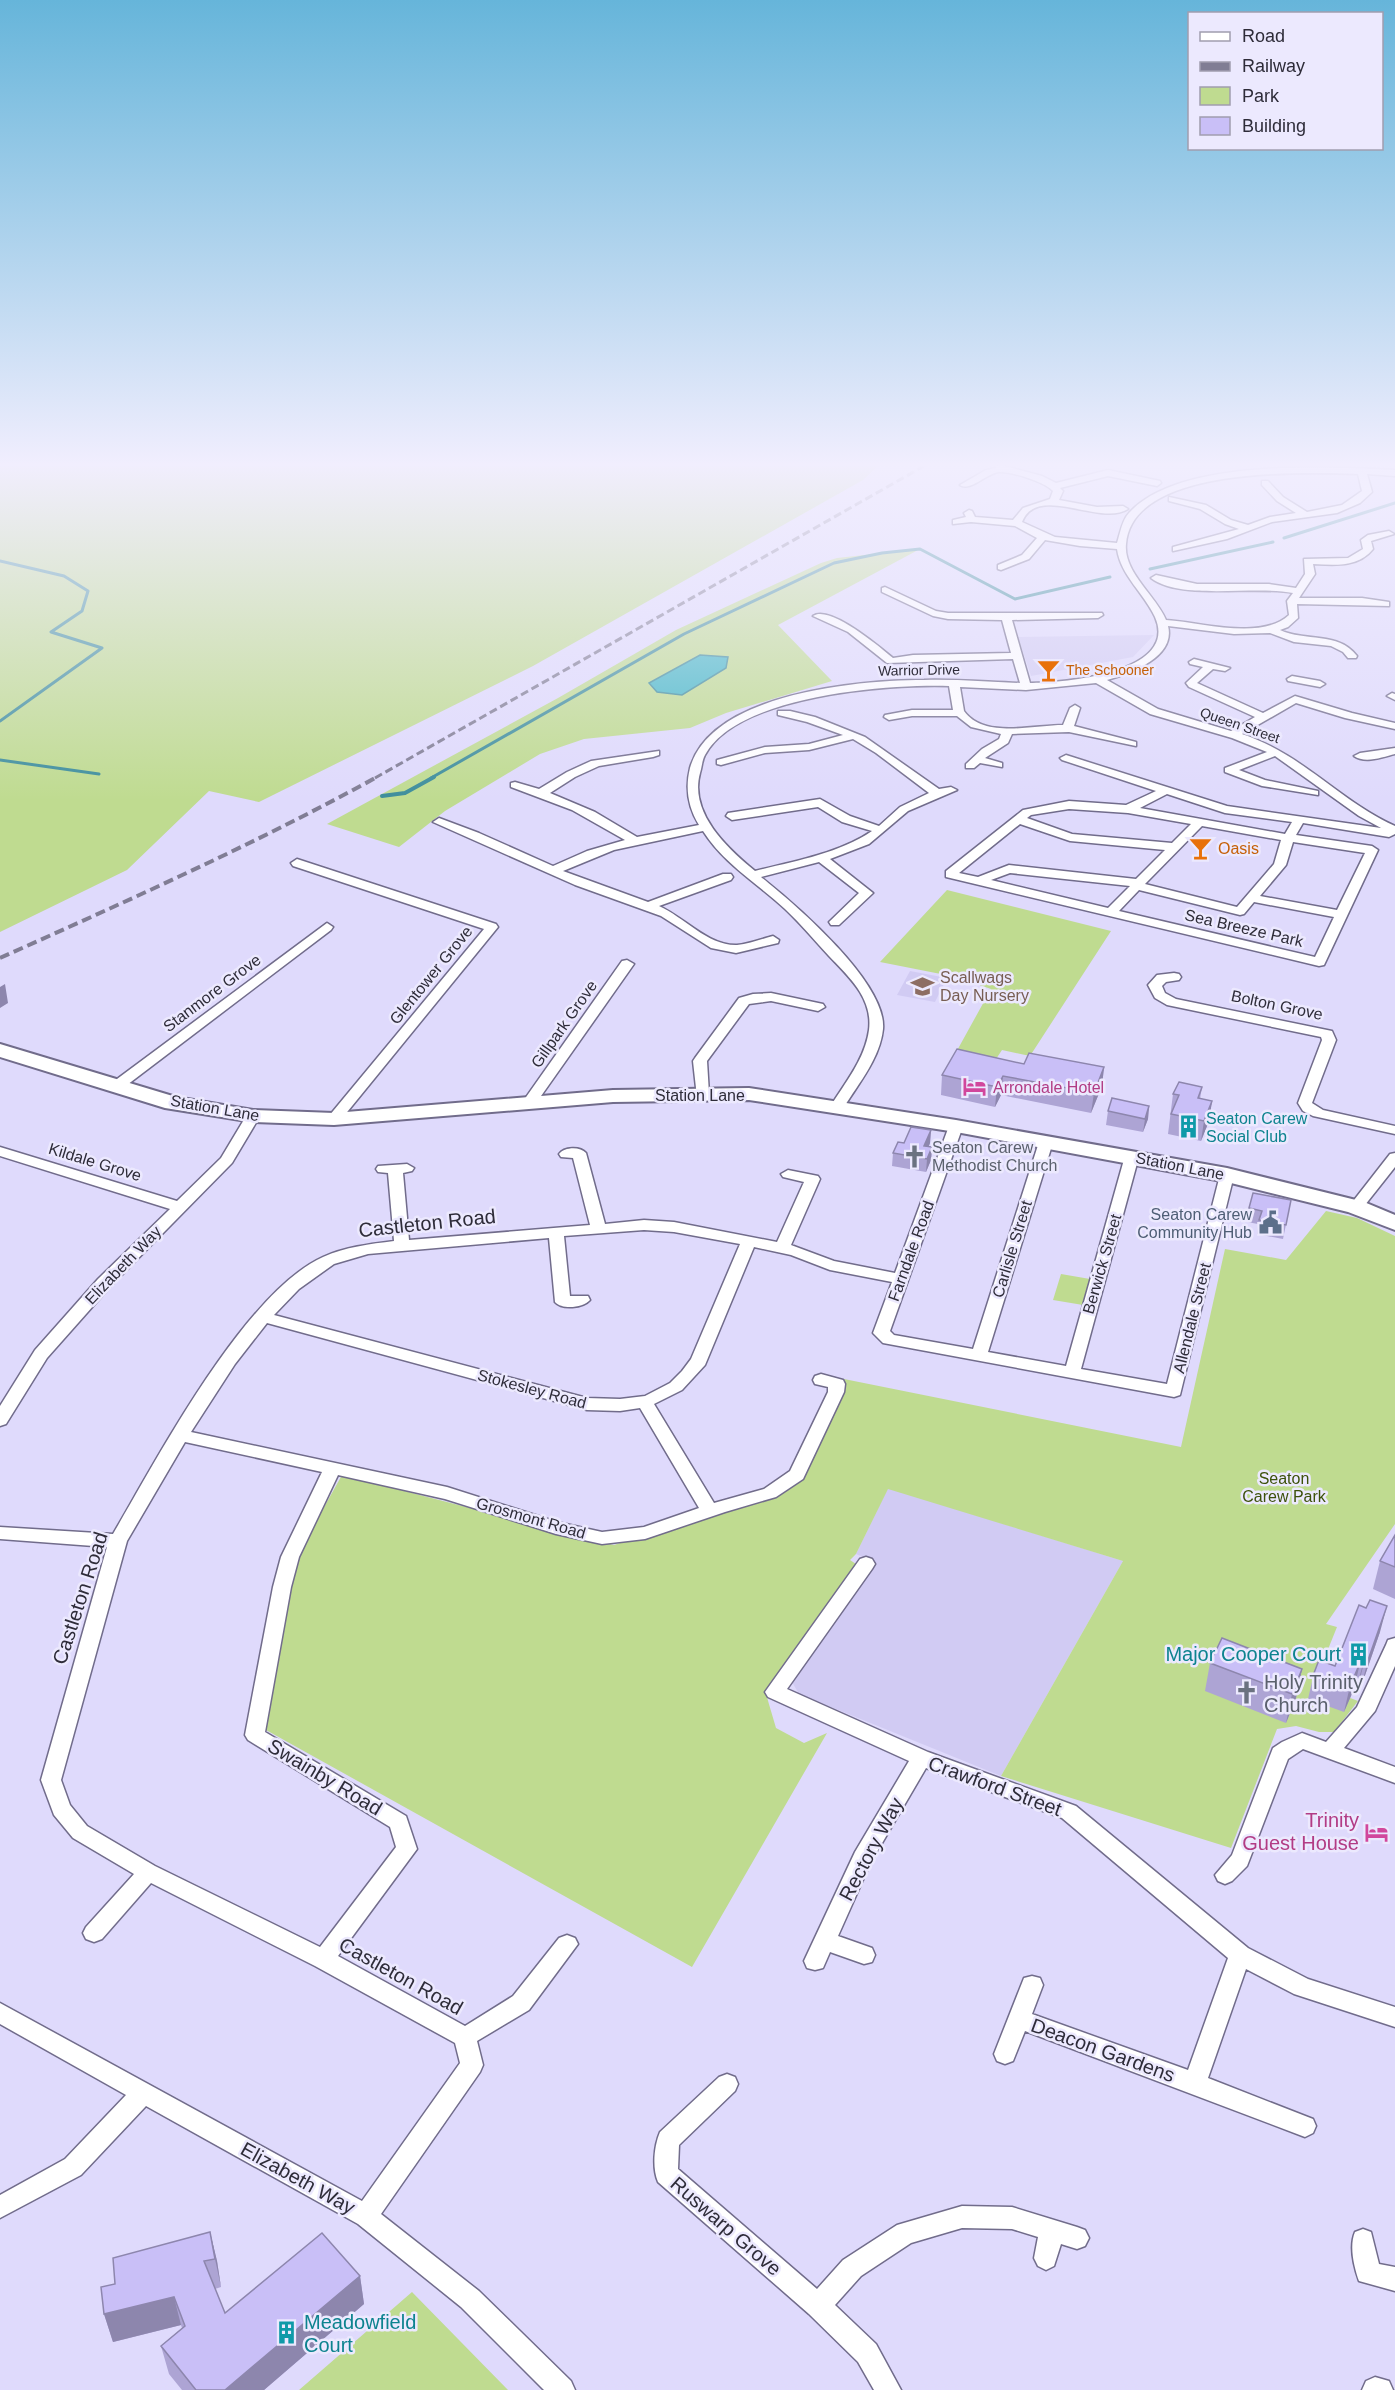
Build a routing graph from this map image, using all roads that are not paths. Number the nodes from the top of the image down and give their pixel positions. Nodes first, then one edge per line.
1 (1133, 578) edge
2 (1156, 578) dead end
3 (1309, 578) edge
4 (885, 590) dead end
5 (1298, 591) junction
6 (1292, 601) junction
7 (1385, 604) dead end
8 (1098, 615) dead end
9 (818, 616) dead end
10 (1006, 618) junction
11 (1164, 623) junction
12 (1272, 630) junction
13 (1359, 643) dead end
14 (1019, 656) junction
15 (1194, 662) dead end
16 (1211, 665) junction
17 (1225, 668) dead end
18 (1292, 679) dead end
19 (1099, 680) junction
20 (954, 683) junction
21 (1026, 687) junction
22 (1295, 699) junction
23 (1076, 708) dead end
24 (783, 713) dead end
25 (959, 713) junction
26 (1262, 716) junction
27 (889, 717) dead end
28 (1395, 726) edge
29 (1067, 729) junction
30 (1007, 730) junction
31 (1232, 735) junction
32 (852, 736) junction
33 (1132, 744) dead end
34 (1395, 751) edge
35 (1276, 752) junction
36 (655, 753) dead end
37 (1360, 756) dead end
38 (1066, 758) dead end
39 (721, 762) dead end
40 (998, 765) dead end
41 (515, 785) dead end
42 (951, 790) dead end
43 (1167, 790) junction
44 (541, 793) junction
45 (937, 793) junction
46 (1314, 793) dead end
47 (1128, 809) junction
48 (732, 816) dead end
49 (1018, 819) junction
50 (1300, 819) junction
51 (439, 822) dead end
52 (1199, 822) junction
53 (706, 827) junction
54 (458, 829) junction
55 (881, 830) junction
56 (1395, 832) edge
57 (446, 837) dead end
58 (1288, 838) junction
59 (633, 840) junction
60 (1175, 847) junction
61 (821, 858) junction
62 (297, 863) dead end
63 (555, 870) junction
64 (751, 876) junction
65 (727, 877) dead end
66 (978, 881) junction
67 (1138, 884) junction
68 (1251, 898) junction
69 (649, 906) junction
70 (1110, 913) junction
71 (1341, 915) junction
72 (835, 922) dead end
73 (327, 927) dead end
74 (773, 940) dead end
75 (627, 964) dead end
76 (1174, 977) dead end
77 (818, 1007) dead end
78 (0, 1050) edge
79 (118, 1085) junction
80 (702, 1094) junction
81 (529, 1103) junction
82 (837, 1107) junction
83 (253, 1116) junction
84 (334, 1119) junction
85 (956, 1126) junction
86 (1395, 1130) edge
87 (1046, 1142) junction
88 (0, 1151) edge
89 (566, 1154) dead end
90 (1132, 1156) junction
91 (1395, 1157) edge
92 (395, 1168) dead end
93 (788, 1174) dead end
94 (1227, 1175) junction
95 (180, 1207) junction
96 (1356, 1207) junction
97 (1395, 1223) edge
98 (598, 1228) junction
99 (556, 1233) junction
100 (749, 1241) junction
101 (402, 1245) junction
102 (782, 1248) junction
103 (902, 1278) junction
104 (582, 1300) dead end
105 (263, 1317) junction
106 (979, 1356) junction
107 (1072, 1372) junction
108 (821, 1380) dead end
109 (645, 1403) junction
110 (0, 1420) edge
111 (180, 1435) junction
112 (332, 1468) junction
113 (709, 1510) junction
114 (0, 1533) edge
115 (118, 1541) junction
116 (866, 1564) dead end
117 (1395, 1645) edge
118 (1331, 1750) junction
119 (921, 1758) junction
120 (1395, 1775) edge
121 (148, 1872) junction
122 (1225, 1875) dead end
123 (94, 1934) dead end
124 (825, 1941) junction
125 (567, 1944) dead end
126 (864, 1954) dead end
127 (1240, 1955) junction
128 (324, 1959) junction
129 (815, 1961) dead end
130 (1032, 1985) dead end
131 (0, 2013) edge
132 (1395, 2017) edge
133 (1018, 2019) junction
134 (465, 2037) junction
135 (1005, 2054) dead end
136 (1195, 2083) junction
137 (727, 2084) dead end
138 (143, 2093) junction
139 (1305, 2126) dead end
140 (0, 2207) edge
141 (366, 2216) junction
142 (1052, 2230) junction
143 (1077, 2238) dead end
144 (1363, 2240) dead end
145 (1046, 2258) dead end
146 (1395, 2279) edge
147 (818, 2306) junction
148 (562, 2390) edge
149 (888, 2390) edge
150 (1375, 2390) edge
151 (1380, 2390) edge

1 - 11 street
2 - 5 street
3 - 5 street
4 - 10 street
5 - 6 street
6 - 7 street
6 - 12 street
8 - 10 street
9 - 14 street
10 - 14 street
11 - 12 street
11 - 19 street, Warrior Drive
12 - 13 street
14 - 21 street
15 - 16 street
16 - 17 street
16 - 26 street
18 - 22 street
19 - 21 street, Warrior Drive
19 - 31 street, Queen Street
20 - 21 street, Warrior Drive
20 - 25 street
20 - 53 street, Warrior Drive
22 - 26 street
22 - 28 street
23 - 29 street
24 - 32 street
25 - 27 street
25 - 30 street
26 - 31 street
29 - 30 street
29 - 33 street
30 - 40 street
31 - 35 street, Queen Street
32 - 39 street
32 - 45 street
34 - 37 street
35 - 46 street
35 - 56 street, Queen Street
36 - 44 street
38 - 43 street
41 - 44 street
42 - 45 street
43 - 47 street, Sea Breeze Park
43 - 50 street
44 - 59 street
45 - 55 street
47 - 49 street, Sea Breeze Park
47 - 52 street, Sea Breeze Park
48 - 55 street
49 - 60 street
49 - 66 street, Sea Breeze Park
50 - 56 street
50 - 58 street, Sea Breeze Park
51 - 54 street
52 - 58 street, Sea Breeze Park
52 - 60 street
53 - 59 street
53 - 64 street, Warrior Drive
54 - 57 street
54 - 63 street
55 - 61 street
58 - 68 street, Sea Breeze Park
58 - 71 street, Sea Breeze Park
59 - 63 street
60 - 67 street
61 - 64 street
61 - 72 street
62 - 84 street, Glentower Grove
63 - 69 street
64 - 82 street, Warrior Drive
65 - 69 street
66 - 67 street, Sea Breeze Park
66 - 70 street, Sea Breeze Park
67 - 68 street, Sea Breeze Park
67 - 70 street
68 - 71 street, Sea Breeze Park
69 - 74 street
70 - 71 street, Sea Breeze Park
73 - 79 street, Stanmore Grove
75 - 81 street, Gillpark Grove
76 - 86 street, Bolton Grove
77 - 80 street
78 - 79 main road, Station Lane
79 - 83 main road, Station Lane
80 - 81 main road, Station Lane
80 - 82 main road, Station Lane
81 - 84 main road, Station Lane
82 - 85 main road, Station Lane
83 - 84 main road, Station Lane
83 - 95 street, Elizabeth Way
85 - 87 main road, Station Lane
85 - 103 street, Farndale Road
87 - 90 main road, Station Lane
87 - 106 street, Carlisle Street
88 - 95 street, Kildale Grove
89 - 98 street
90 - 94 main road, Station Lane
90 - 107 street, Berwick Street
91 - 96 street
92 - 101 street
93 - 102 street
94 - 96 main road, Station Lane
94 - 107 street, Allendale Street
95 - 110 street, Elizabeth Way
96 - 97 main road, Station Lane
98 - 99 street, Castleton Road
98 - 100 street, Castleton Road
99 - 101 street, Castleton Road
99 - 104 street
100 - 102 street, Castleton Road
100 - 109 street, Stokesley Road
101 - 105 street, Castleton Road
102 - 103 street, Castleton Road
103 - 106 street, Farndale Road
105 - 109 street, Stokesley Road
105 - 111 street, Castleton Road
106 - 107 street
108 - 113 street, Grosmont Road
109 - 113 street
111 - 112 street, Grosmont Road
111 - 115 street, Castleton Road
112 - 113 street, Grosmont Road
112 - 128 street, Swainby Road
114 - 115 street
115 - 121 street, Castleton Road
116 - 119 street, Crawford Street
117 - 118 street
118 - 120 street
118 - 122 street
119 - 124 street, Rectory Way
119 - 127 street, Crawford Street
121 - 123 street
121 - 128 street, Castleton Road
124 - 126 street
124 - 129 street, Rectory Way
125 - 134 street
127 - 132 street, Crawford Street
127 - 136 street, Deacon Gardens
128 - 134 street, Castleton Road
130 - 133 street, Deacon Gardens
131 - 138 street, Elizabeth Way
133 - 135 street, Deacon Gardens
133 - 136 street, Deacon Gardens
134 - 141 street, Castleton Road
136 - 139 street
137 - 147 street, Ruswarp Grove
138 - 140 street
138 - 141 street, Elizabeth Way
141 - 148 street, Elizabeth Way
142 - 143 street
142 - 145 street
142 - 147 street
144 - 146 street
147 - 149 street, Ruswarp Grove
150 - 151 street

